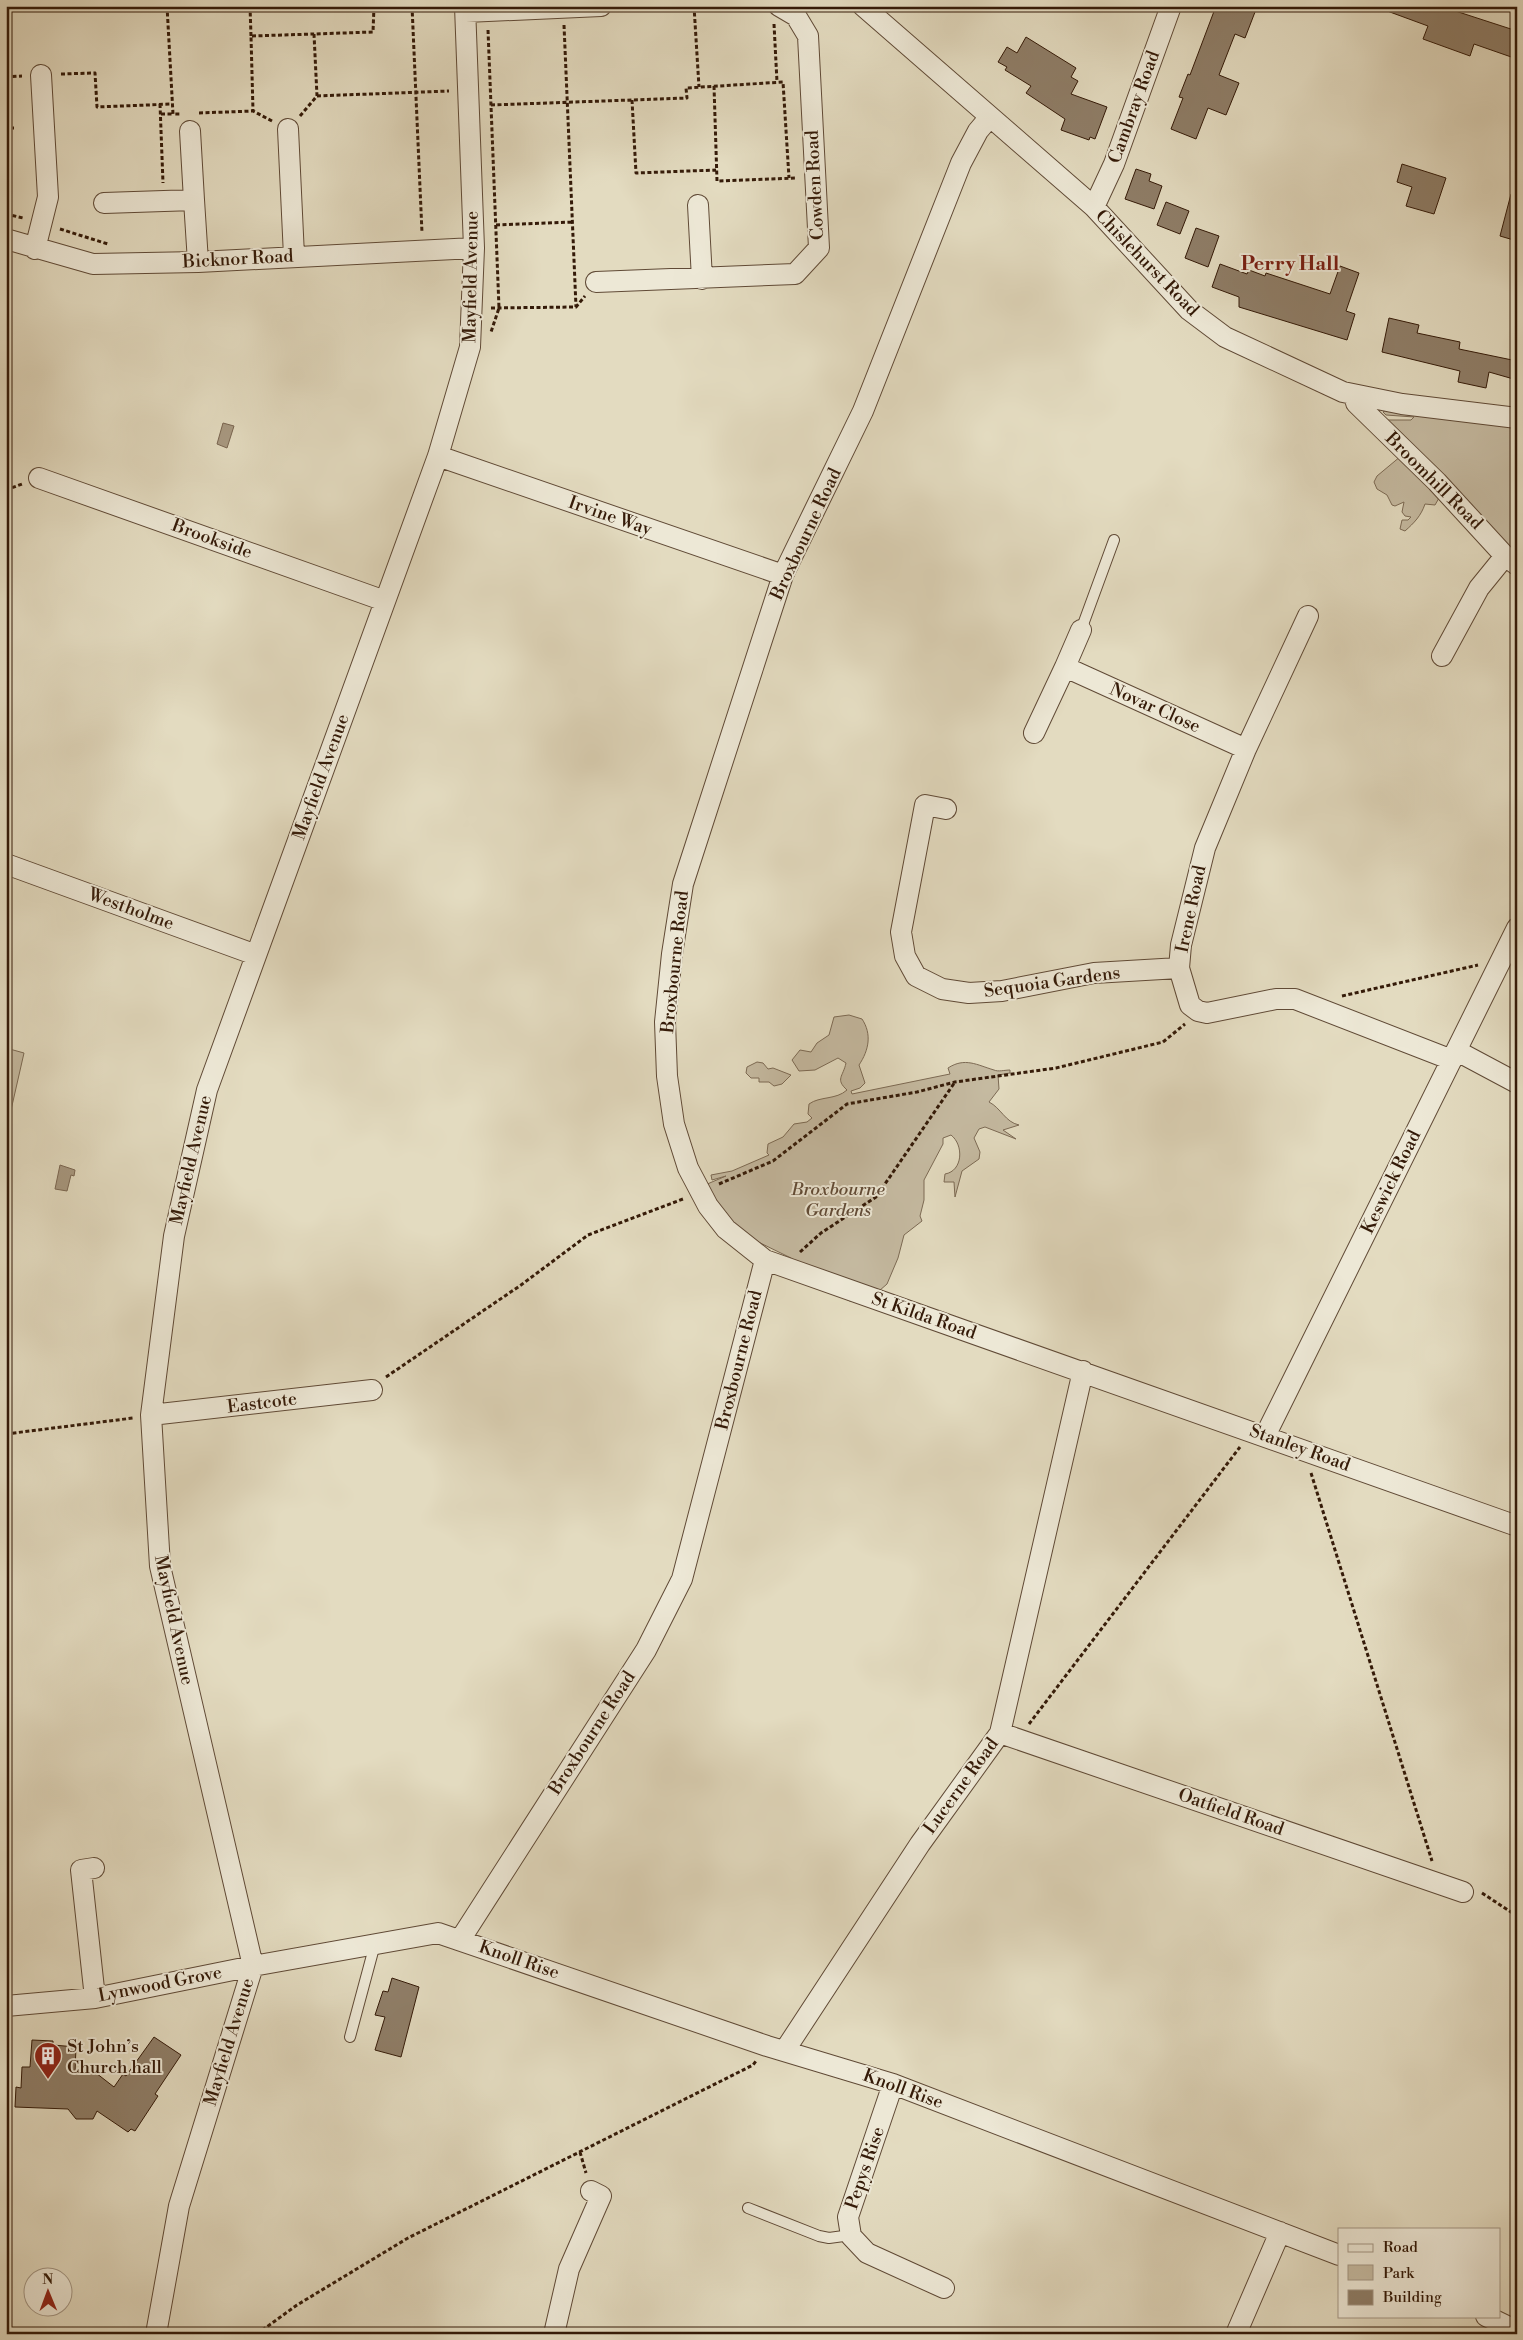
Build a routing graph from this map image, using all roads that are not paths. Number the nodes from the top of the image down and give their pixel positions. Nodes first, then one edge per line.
1 (601, 6) edge
2 (863, 6) edge
3 (1171, 6) edge
4 (466, 9) edge
5 (776, 11) edge
6 (42, 75) road end
7 (989, 118) junction
8 (187, 120) road end
9 (288, 129) road end
10 (194, 200) junction
11 (104, 203) dead end
12 (698, 205) dead end
13 (1094, 207) junction
14 (6, 239) edge
15 (474, 248) junction
16 (35, 249) junction
17 (294, 256) junction
18 (198, 262) junction
19 (702, 279) junction
20 (596, 282) road end
21 (1355, 395) junction
22 (1517, 418) edge
23 (438, 456) junction
24 (39, 478) dead end
25 (1114, 540) dead end
26 (1511, 560) edge
27 (783, 575) junction
28 (385, 601) junction
29 (1308, 616) dead end
30 (1081, 630) joint
31 (1442, 656) dead end
32 (1065, 667) junction
33 (1034, 733) dead end
34 (1246, 749) junction
35 (946, 809) dead end
36 (6, 864) edge
37 (1517, 928) edge
38 (256, 955) junction
39 (1179, 968) junction
40 (1454, 1055) junction
41 (1517, 1083) edge
42 (765, 1260) junction
43 (1083, 1371) junction
44 (372, 1390) road end
45 (151, 1415) junction
46 (1258, 1434) junction
47 (1517, 1526) edge
48 (1009, 1736) junction
49 (94, 1868) dead end
50 (1462, 1892) road end
51 (460, 1940) junction
52 (375, 1944) junction
53 (253, 1966) junction
54 (95, 1998) junction
55 (6, 2006) edge
56 (350, 2037) dead end
57 (776, 2048) junction
58 (893, 2084) junction
59 (591, 2191) dead end
60 (748, 2208) dead end
61 (1280, 2232) junction
62 (851, 2235) junction
63 (1338, 2255) edge
64 (944, 2288) dead end
65 (1490, 2318) edge
66 (1517, 2331) edge
67 (156, 2334) edge
68 (554, 2334) edge
69 (1236, 2334) edge

1 - 4 street
2 - 7 street, Chislehurst Road
3 - 13 street, Cambray Road
4 - 15 street, Mayfield Avenue
5 - 19 street, Cowden Road
6 - 16 street
7 - 13 street, Chislehurst Road
7 - 27 street, Broxbourne Road
8 - 10 street
9 - 17 street
10 - 11 street
10 - 18 street
12 - 19 street
13 - 21 street, Chislehurst Road
14 - 16 street, Bicknor Road
15 - 17 street, Bicknor Road
15 - 23 street, Mayfield Avenue
16 - 18 street, Bicknor Road
17 - 18 street, Bicknor Road
19 - 20 street, Cowden Road
21 - 22 street, Chislehurst Road
21 - 26 street, Broomhill Road
23 - 27 street, Irvine Way
23 - 28 street, Mayfield Avenue
24 - 28 street, Brookside
25 - 30 lane
26 - 31 street
27 - 42 street, Broxbourne Road
28 - 38 street, Mayfield Avenue
29 - 34 street, Irene Road
30 - 32 street
32 - 33 street
32 - 34 street, Novar Close
34 - 39 street, Irene Road
35 - 39 street, Sequoia Gardens
36 - 38 street, Westholme
37 - 40 street, Keswick Road
38 - 45 street, Mayfield Avenue
39 - 40 street, Irene Road
40 - 41 street
40 - 46 street, Keswick Road
42 - 43 street, St Kilda Road
42 - 51 street, Broxbourne Road
43 - 46 street, Stanley Road
43 - 48 street, Lucerne Road
44 - 45 street, Eastcote
45 - 53 street, Mayfield Avenue
46 - 47 street, Stanley Road
48 - 50 street, Oatfield Road
48 - 57 street, Lucerne Road
49 - 54 street
51 - 52 street, Lynwood Grove
51 - 57 street, Knoll Rise
52 - 53 street, Lynwood Grove
52 - 56 lane
53 - 54 street, Lynwood Grove
53 - 67 street, Mayfield Avenue
54 - 55 street, Lynwood Grove
57 - 58 street, Knoll Rise
58 - 61 street, Knoll Rise
58 - 62 street, Pepys Rise
59 - 68 street
60 - 62 lane
61 - 63 street, Knoll Rise
61 - 69 street
62 - 64 street, Pepys Rise
65 - 66 street

